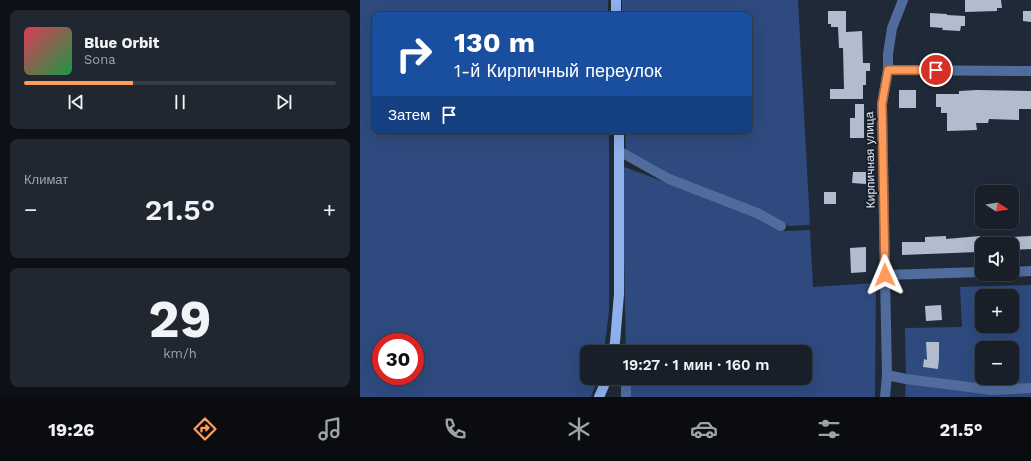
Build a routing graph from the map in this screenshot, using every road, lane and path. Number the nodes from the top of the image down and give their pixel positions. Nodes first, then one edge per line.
1 (616, 0) edge
2 (903, 0) edge
3 (616, 12) edge
4 (888, 70) junction
5 (1031, 71) edge
6 (618, 134) edge
7 (619, 151) junction
8 (781, 226) dead end
9 (1031, 271) edge
10 (975, 272) edge
11 (1019, 272) edge
12 (885, 275) junction
13 (614, 345) edge
14 (887, 375) junction
15 (604, 385) edge
16 (626, 385) edge
17 (1031, 388) edge
18 (599, 397) edge
19 (626, 397) edge
20 (885, 397) edge

1 - 3 main road
2 - 4 street, Кирпичная улица
4 - 5 street
4 - 12 street, Кирпичная улица
6 - 7 main road
7 - 8 street
7 - 13 main road
9 - 11 street
10 - 12 street
12 - 14 street, Кирпичная улица
14 - 17 street
14 - 20 street, Кирпичная улица
15 - 18 main road
16 - 19 street

